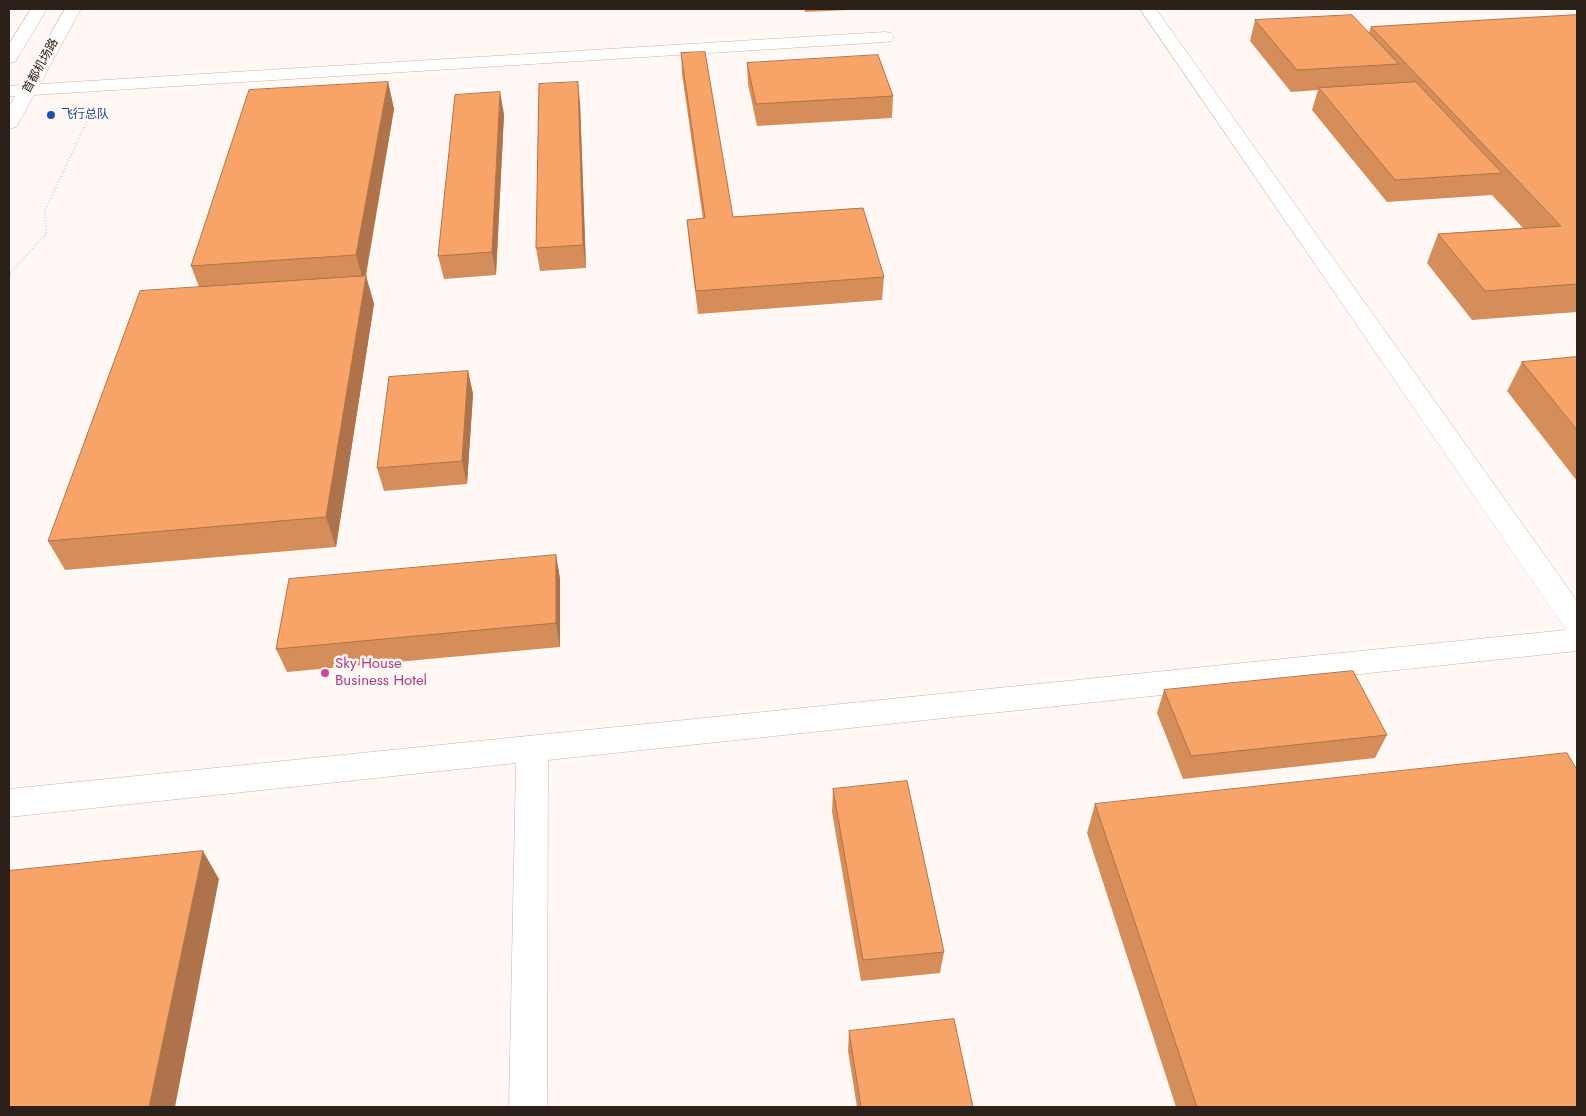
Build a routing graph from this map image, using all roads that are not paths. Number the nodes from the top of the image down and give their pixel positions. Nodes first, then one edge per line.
1 (39, 9) edge
2 (73, 9) edge
3 (1148, 9) edge
4 (886, 37) dead end
5 (9, 58) edge
6 (18, 90) edge
7 (9, 123) edge
8 (1577, 623) edge
9 (1577, 640) edge
10 (532, 748) junction
11 (9, 803) edge
12 (528, 1107) edge

1 - 5 street
2 - 6 street, 首都机场路
3 - 8 street
4 - 6 street
6 - 7 street, 首都机场路
9 - 10 street
10 - 11 street
10 - 12 street

